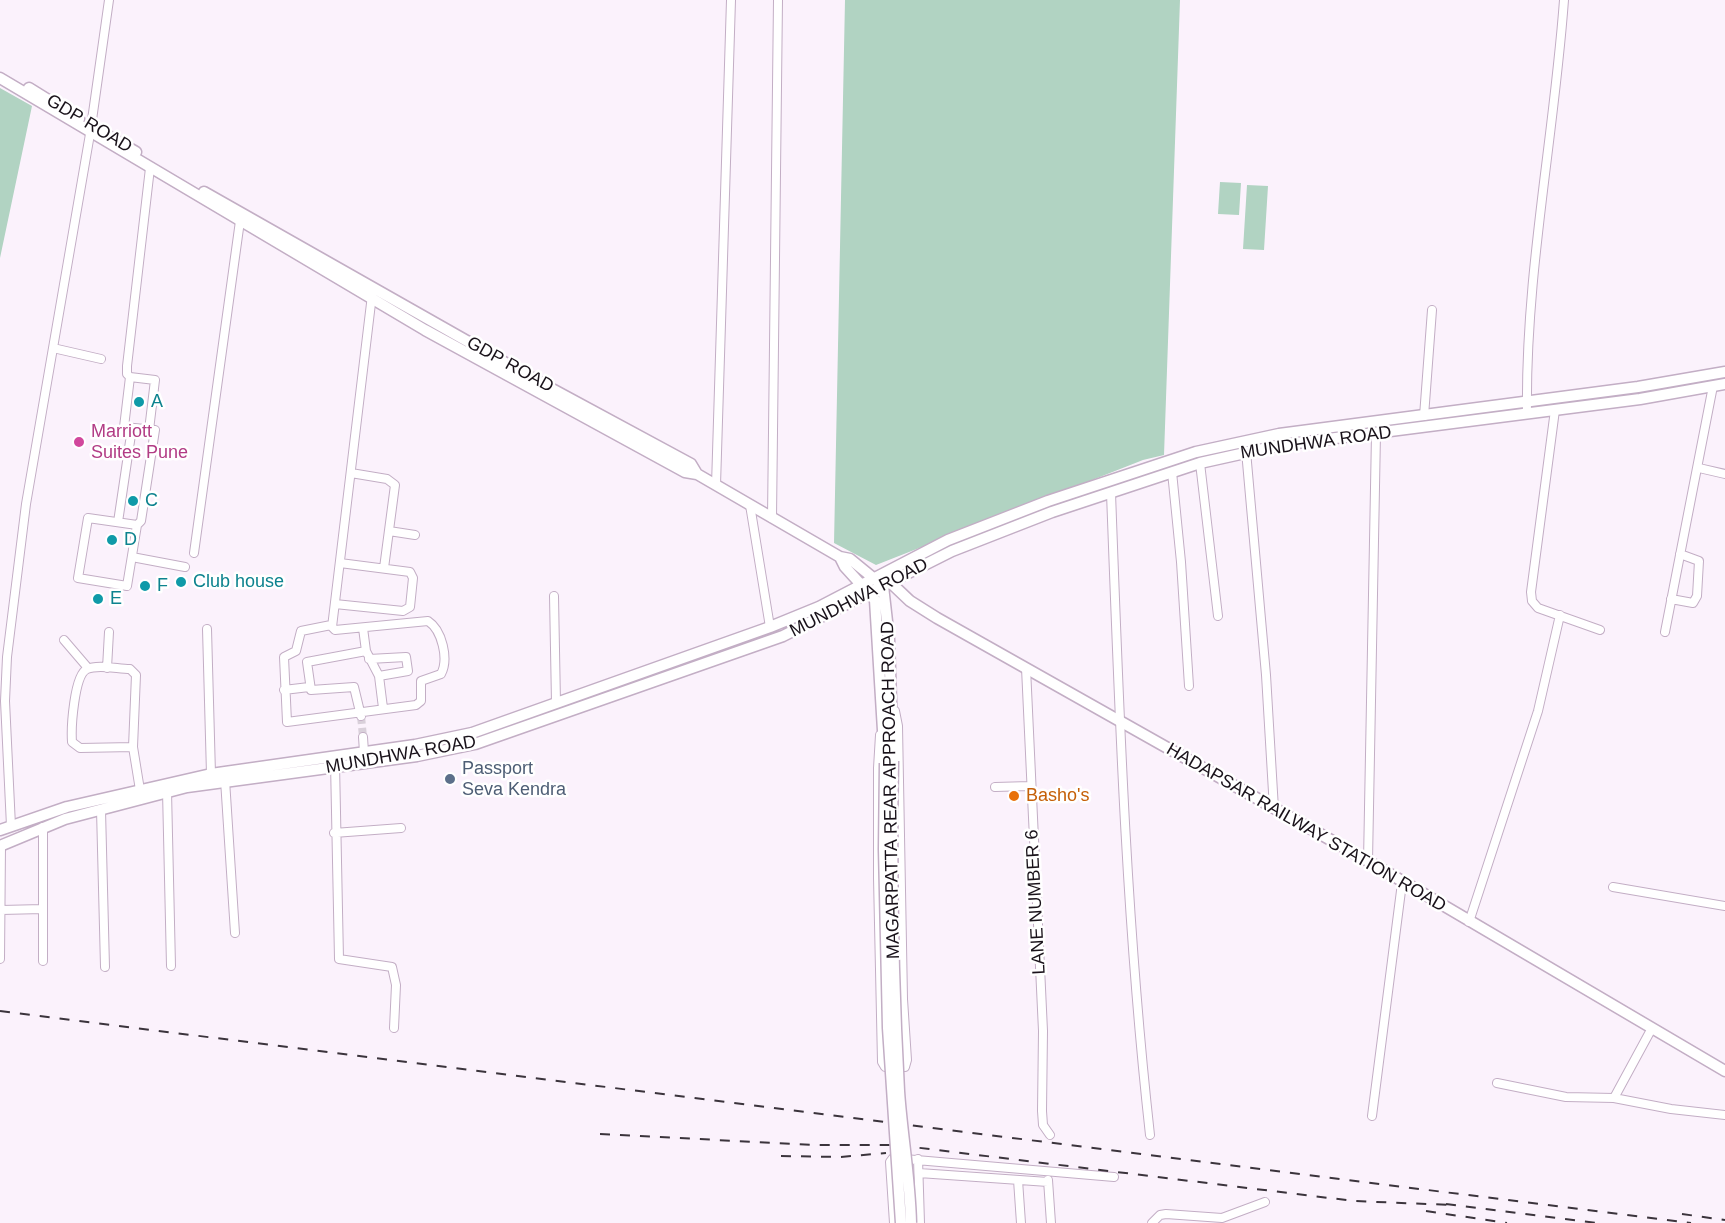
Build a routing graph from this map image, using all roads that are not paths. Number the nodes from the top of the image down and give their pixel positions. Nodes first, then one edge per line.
1 (109, 0) edge
2 (731, 0) edge
3 (778, 0) edge
4 (1564, 0) edge
5 (0, 71) edge
6 (0, 78) edge
7 (90, 130) junction
8 (150, 168) junction
9 (240, 221) junction
10 (373, 293) junction
11 (1432, 310) dead end
12 (53, 348) junction
13 (101, 359) dead end
14 (1725, 372) edge
15 (130, 377) junction
16 (1725, 384) edge
17 (1713, 386) junction
18 (1527, 408) junction
19 (1555, 410) junction
20 (1424, 416) junction
21 (132, 428) junction
22 (149, 430) junction
23 (1376, 434) junction
24 (1246, 451) junction
25 (1193, 461) junction
26 (1699, 468) junction
27 (1172, 472) junction
28 (351, 473) junction
29 (1725, 474) edge
30 (716, 485) junction
31 (1111, 493) junction
32 (750, 505) junction
33 (772, 518) junction
34 (118, 522) junction
35 (137, 525) junction
36 (389, 531) junction
37 (415, 535) dead end
38 (194, 553) dead end
39 (1680, 554) junction
40 (132, 557) junction
41 (840, 557) junction
42 (340, 563) junction
43 (185, 567) dead end
44 (384, 568) junction
45 (874, 578) junction
46 (862, 584) junction
47 (887, 584) junction
48 (870, 593) junction
49 (554, 596) dead end
50 (1671, 599) junction
51 (335, 604) junction
52 (1560, 615) junction
53 (1218, 616) dead end
54 (332, 626) junction
55 (770, 627) junction
56 (363, 628) junction
57 (207, 629) dead end
58 (1600, 630) dead end
59 (109, 632) dead end
60 (1665, 632) dead end
61 (64, 640) dead end
62 (366, 651) junction
63 (704, 658) junction
64 (369, 659) junction
65 (88, 668) junction
66 (107, 668) junction
67 (1026, 668) junction
68 (379, 676) junction
69 (1189, 686) dead end
70 (309, 687) junction
71 (284, 690) junction
72 (891, 702) junction
73 (556, 703) junction
74 (383, 708) junction
75 (361, 714) junction
76 (1120, 720) junction
77 (883, 725) junction
78 (363, 737) tunnel mouth
79 (473, 739) junction
80 (133, 747) junction
81 (364, 752) junction
82 (335, 762) junction
83 (889, 762) junction
84 (211, 774) junction
85 (225, 780) junction
86 (1030, 786) junction
87 (995, 787) dead end
88 (140, 790) junction
89 (167, 791) junction
90 (1274, 809) junction
91 (101, 810) junction
92 (11, 826) junction
93 (43, 828) junction
94 (401, 828) dead end
95 (0, 830) edge
96 (334, 833) junction
97 (3, 844) edge
98 (1368, 861) junction
99 (1402, 883) junction
100 (1613, 887) dead end
101 (1725, 906) edge
102 (43, 909) junction
103 (1, 910) edge
104 (1468, 922) junction
105 (235, 933) dead end
106 (0, 959) edge
107 (43, 961) dead end
108 (171, 966) dead end
109 (105, 968) dead end
110 (394, 1028) dead end
111 (1652, 1029) junction
112 (1725, 1071) edge
113 (1497, 1083) dead end
114 (1614, 1098) junction
115 (1725, 1115) edge
116 (1372, 1116) dead end
117 (1050, 1135) dead end
118 (1150, 1135) dead end
119 (918, 1159) junction
120 (1047, 1171) junction
121 (919, 1173) junction
122 (1114, 1177) dead end
123 (1018, 1180) junction
124 (1048, 1182) junction
125 (1265, 1202) dead end
126 (894, 1223) edge
127 (901, 1223) edge
128 (911, 1223) edge
129 (920, 1223) edge
130 (1021, 1223) edge
131 (1051, 1223) edge
132 (1152, 1223) edge

1 - 7 street
2 - 30 street
3 - 33 street
4 - 18 street
5 - 7 main road, GDP ROAD
6 - 7 main road
7 - 8 main road
7 - 10 main road, GDP ROAD
7 - 12 street
8 - 9 main road
8 - 15 street
9 - 10 main road
9 - 38 street
10 - 28 street
10 - 30 main road, GDP ROAD
11 - 20 street
12 - 13 street
12 - 92 street
14 - 18 main road, MUNDHWA ROAD
15 - 21 street
15 - 22 street
16 - 17 main road, MUNDHWA ROAD
17 - 19 main road, MUNDHWA ROAD
17 - 26 street
18 - 19 main road, MUNDHWA ROAD
18 - 20 main road, MUNDHWA ROAD
18 - 23 main road, MUNDHWA ROAD
19 - 52 street
20 - 25 main road, MUNDHWA ROAD
21 - 22 street
21 - 34 street
22 - 35 street
23 - 24 main road, MUNDHWA ROAD
23 - 98 street
24 - 25 main road, MUNDHWA ROAD
24 - 90 street
25 - 27 main road, MUNDHWA ROAD
25 - 45 main road, MUNDHWA ROAD
25 - 53 street
26 - 29 street
26 - 39 street
27 - 31 main road, MUNDHWA ROAD
27 - 69 street
28 - 36 street
28 - 42 street
30 - 32 main road, GDP ROAD
31 - 47 main road, MUNDHWA ROAD
31 - 76 street
32 - 33 main road, GDP ROAD
32 - 55 street
33 - 41 main road, GDP ROAD
34 - 35 street
34 - 40 street
35 - 40 street
36 - 37 street
36 - 44 street
39 - 50 street
39 - 50 street
40 - 43 street
41 - 45 main road
41 - 46 main road, MAGARPATTA REAR APPROACH ROAD
42 - 44 street
42 - 51 street
44 - 51 street
45 - 46 main road, MUNDHWA ROAD
45 - 47 main road
46 - 48 main road, MAGARPATTA REAR APPROACH ROAD
46 - 55 main road, MUNDHWA ROAD
47 - 48 main road, MUNDHWA ROAD
47 - 67 main road, HADAPSAR RAILWAY STATION ROAD
47 - 72 main road, MAGARPATTA REAR APPROACH ROAD
48 - 63 main road, MUNDHWA ROAD
48 - 77 main road, MAGARPATTA REAR APPROACH ROAD
49 - 73 street
50 - 60 street
51 - 54 street
52 - 58 street
52 - 104 street
54 - 56 street
54 - 71 street
55 - 63 main road, MUNDHWA ROAD
56 - 62 street
56 - 74 street
57 - 84 street
59 - 66 street
61 - 65 street
62 - 64 street
62 - 70 street
63 - 73 main road, MUNDHWA ROAD
63 - 79 main road, MUNDHWA ROAD
64 - 68 street
64 - 68 street
65 - 66 street
65 - 80 street
66 - 80 street
67 - 76 main road, HADAPSAR RAILWAY STATION ROAD
67 - 86 street, LANE NUMBER 6
68 - 74 street
70 - 71 street
70 - 75 street
71 - 75 street
72 - 77 street
72 - 83 main road, MAGARPATTA REAR APPROACH ROAD
73 - 79 main road, MUNDHWA ROAD
74 - 75 street
76 - 90 main road, HADAPSAR RAILWAY STATION ROAD
76 - 118 street
77 - 83 main road, MAGARPATTA REAR APPROACH ROAD
78 - 81 street
79 - 81 main road, MUNDHWA ROAD
79 - 82 main road, MUNDHWA ROAD
80 - 88 street
81 - 82 main road, MUNDHWA ROAD
82 - 84 main road, MUNDHWA ROAD
82 - 85 main road, MUNDHWA ROAD
82 - 96 street
83 - 127 main road, MAGARPATTA REAR APPROACH ROAD, bridge
83 - 128 main road, MAGARPATTA REAR APPROACH ROAD, bridge
84 - 88 main road, MUNDHWA ROAD
85 - 89 main road, MUNDHWA ROAD
85 - 105 street
86 - 87 street
86 - 117 street, LANE NUMBER 6
88 - 92 main road, MUNDHWA ROAD
89 - 91 main road, MUNDHWA ROAD
89 - 108 street
90 - 98 main road, HADAPSAR RAILWAY STATION ROAD
91 - 93 main road, MUNDHWA ROAD
91 - 109 street
92 - 95 main road, MUNDHWA ROAD
93 - 97 main road, MUNDHWA ROAD
93 - 102 street
94 - 96 street
96 - 110 street
97 - 103 street
98 - 99 main road, HADAPSAR RAILWAY STATION ROAD
99 - 104 main road, HADAPSAR RAILWAY STATION ROAD
99 - 116 street
100 - 101 street
102 - 103 street
102 - 107 street
103 - 106 street
104 - 111 main road, HADAPSAR RAILWAY STATION ROAD
111 - 112 main road, HADAPSAR RAILWAY STATION ROAD
111 - 114 street
113 - 114 street
114 - 115 street
119 - 120 street
119 - 121 street
119 - 126 street
120 - 122 street
120 - 124 street
121 - 123 street
121 - 129 street
123 - 124 street
123 - 130 street
124 - 131 street
125 - 132 street

